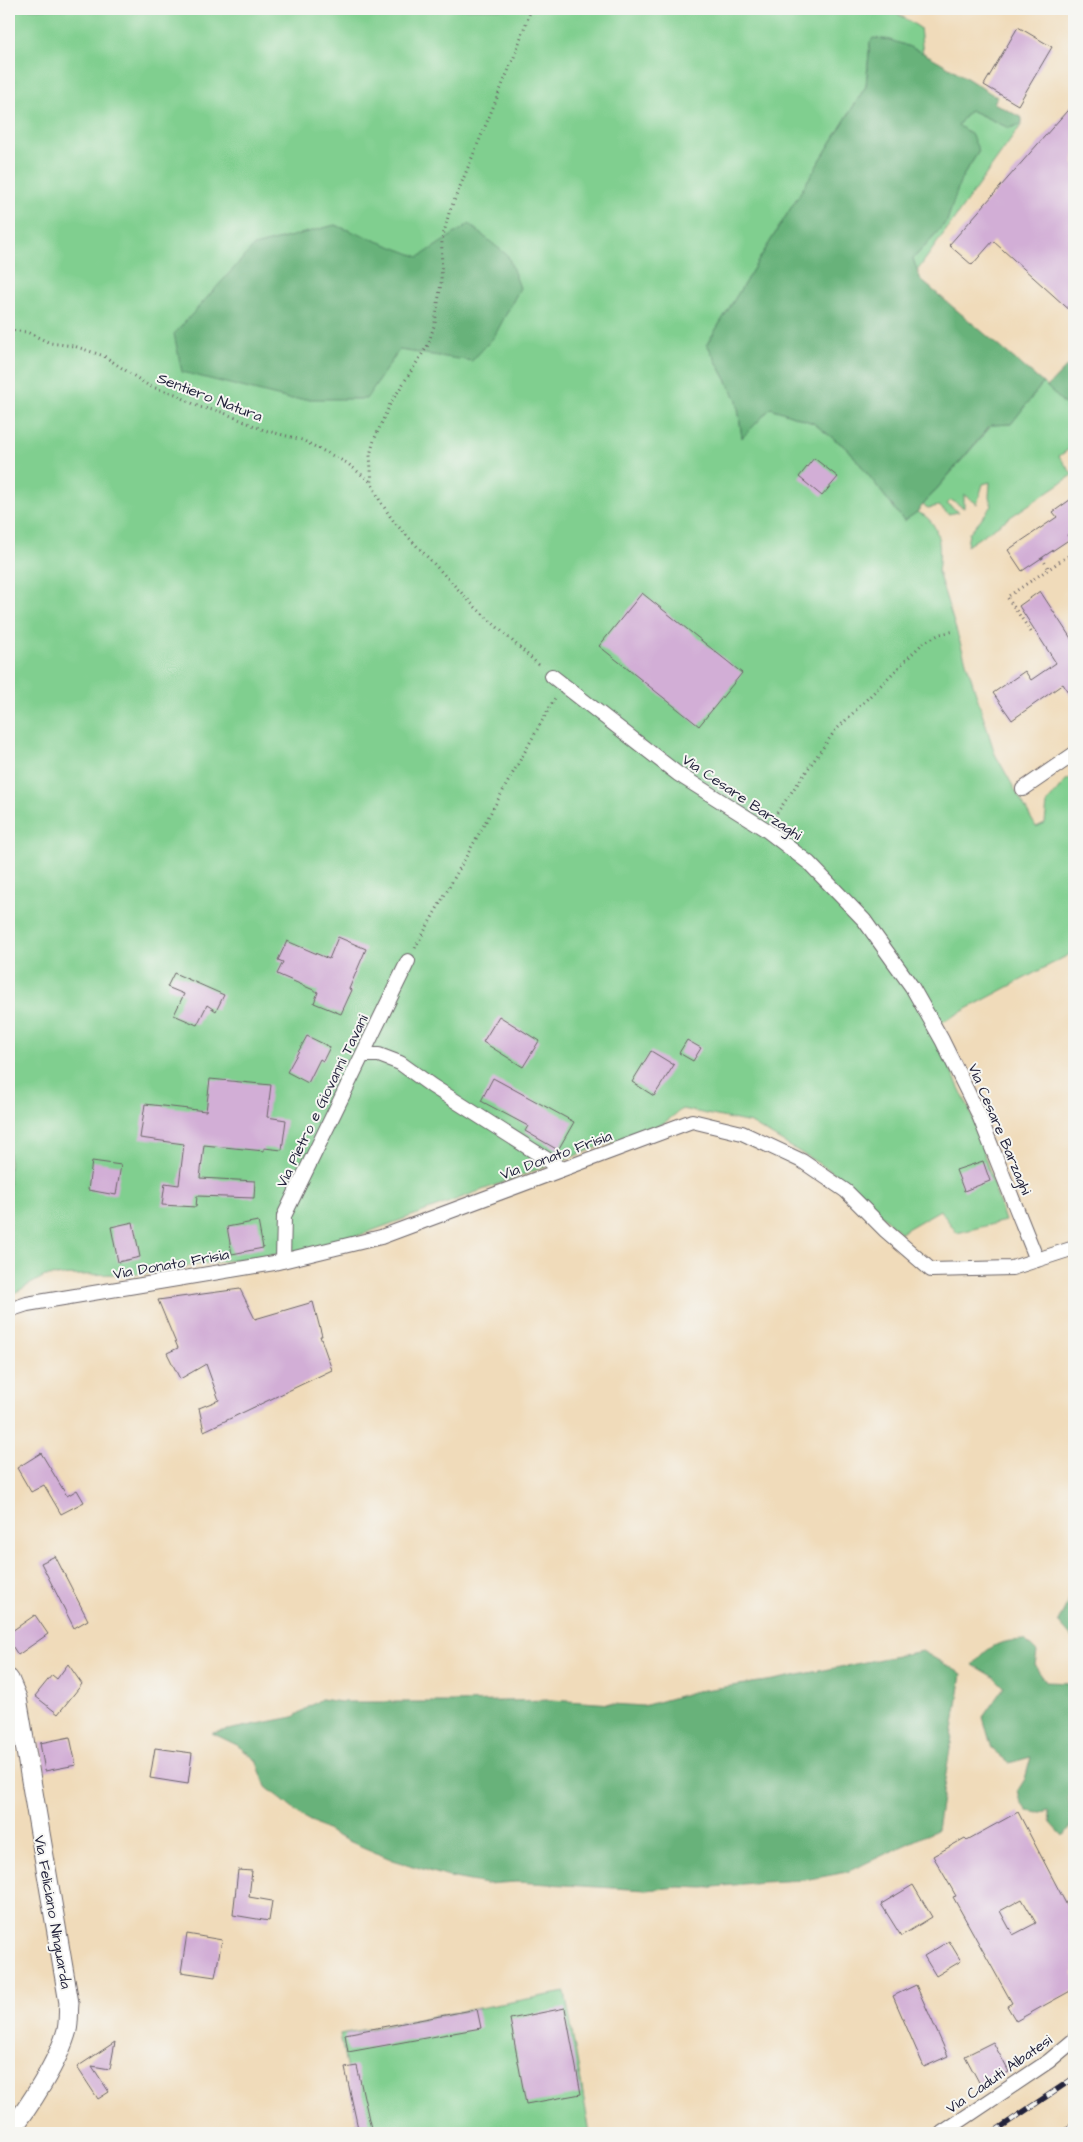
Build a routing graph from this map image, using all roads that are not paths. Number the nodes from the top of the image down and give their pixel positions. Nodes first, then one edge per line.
1 (557, 680) road end
2 (1074, 754) edge
3 (1023, 789) dead end
4 (408, 961) road end
5 (362, 1055) junction
6 (562, 1170) junction
7 (1074, 1248) edge
8 (1037, 1260) junction
9 (283, 1261) junction
10 (9, 1310) edge
11 (9, 1679) edge
12 (1074, 2040) edge
13 (1074, 2131) edge
14 (9, 2132) edge
15 (942, 2133) edge
16 (1071, 2133) edge

1 - 8 street, Via Cesare Barzaghi
2 - 3 street
4 - 5 street, Via Pietro e Giovanni Tavani
5 - 6 street
5 - 9 street, Via Pietro e Giovanni Tavani
6 - 8 street, Via Donato Frisia
6 - 9 street, Via Donato Frisia
7 - 8 street, Via Donato Frisia
9 - 10 street, Via Donato Frisia
11 - 14 street, Via Feliciano Ninguarda
12 - 15 street, Via Caduti Albatesi
13 - 16 street

